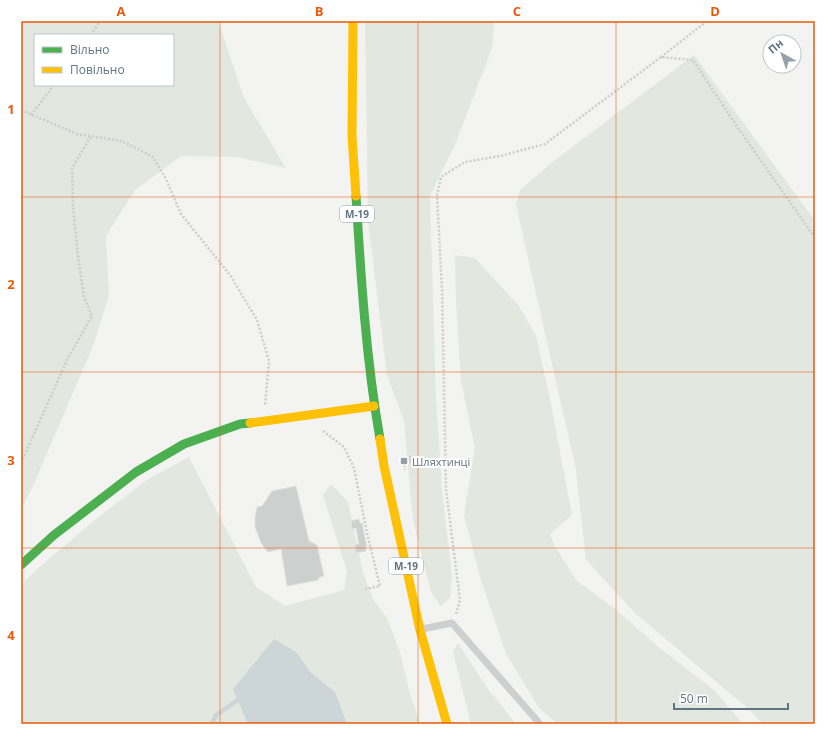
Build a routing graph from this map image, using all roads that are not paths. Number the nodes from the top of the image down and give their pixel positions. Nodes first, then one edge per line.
1 (353, 21) edge
2 (374, 406) junction
3 (21, 565) edge
4 (420, 630) junction
5 (447, 724) edge
6 (540, 724) edge

1 - 2 main road, М-19
2 - 3 main road
2 - 4 main road, М-19
4 - 5 main road, М-19
4 - 6 lane

